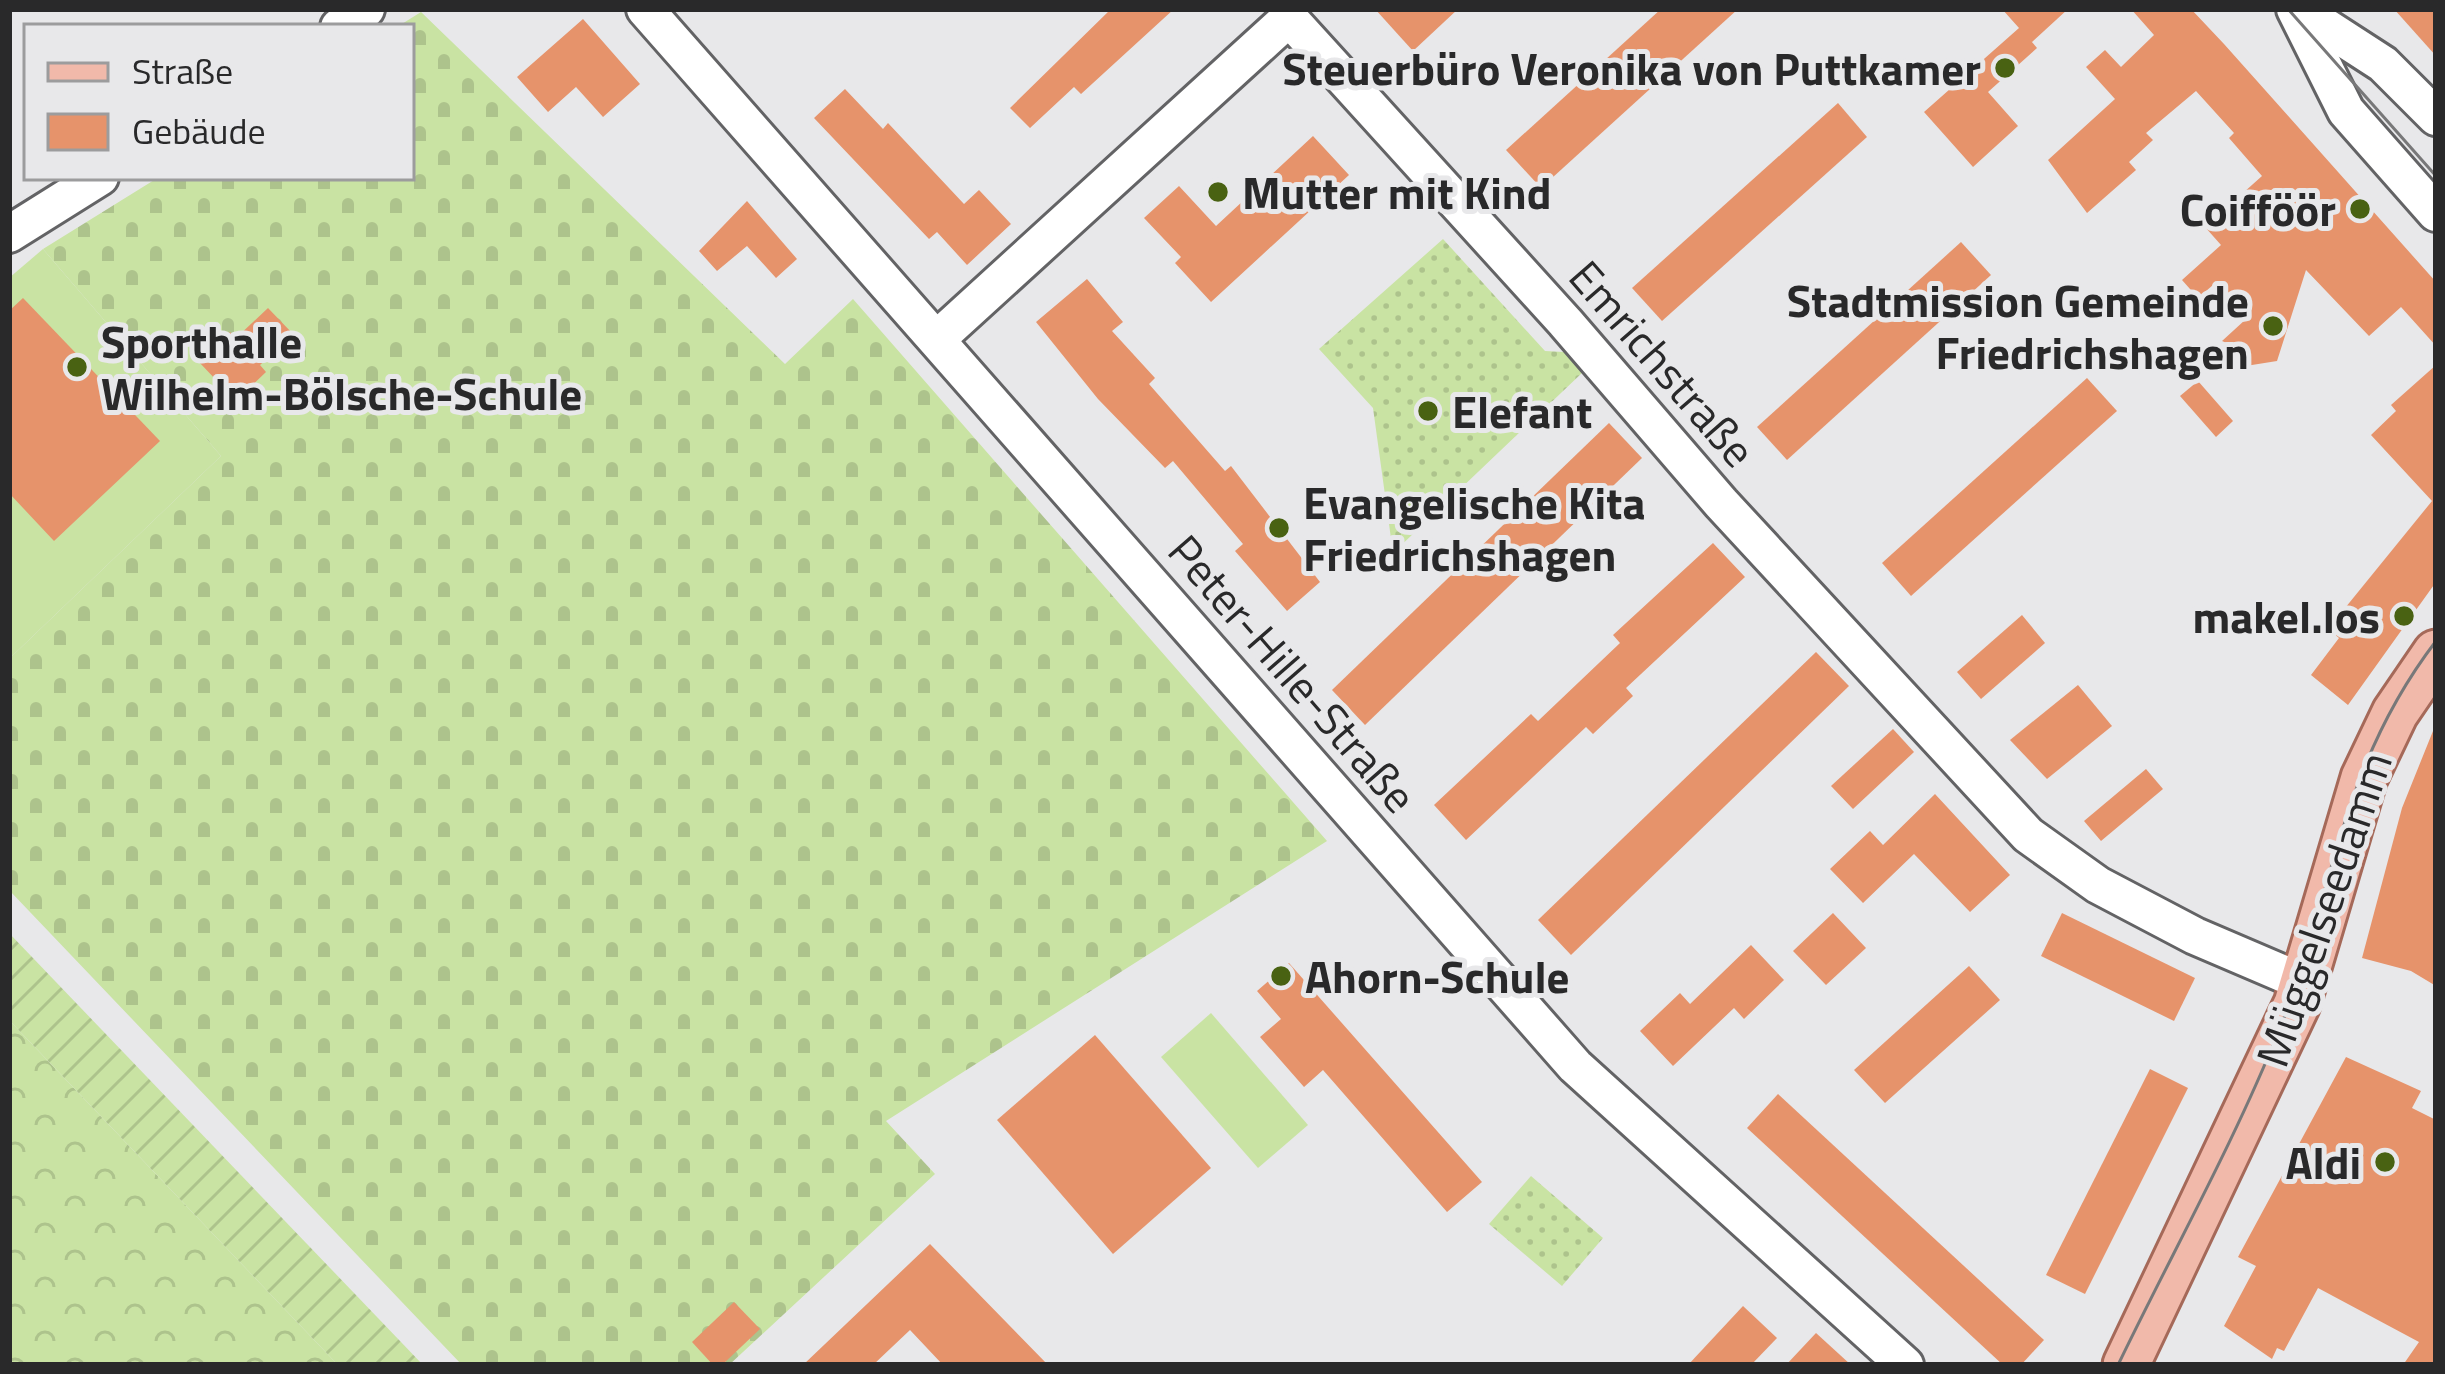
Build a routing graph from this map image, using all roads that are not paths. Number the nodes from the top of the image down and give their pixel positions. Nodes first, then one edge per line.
1 (645, 9) edge
2 (2296, 9) edge
3 (2436, 117) edge
4 (95, 180) edge
5 (2436, 213) edge
6 (9, 234) edge
7 (937, 339) junction
8 (2436, 653) edge
9 (2305, 982) junction
10 (1906, 1365) edge
11 (2126, 1365) edge

1 - 7 street, Peter-Hille-Straße
2 - 3 street
2 - 5 street
4 - 6 street
7 - 9 street, Emrichstraße
7 - 10 street, Peter-Hille-Straße
8 - 9 main road, Müggelseedamm
9 - 11 main road, Müggelseedamm

